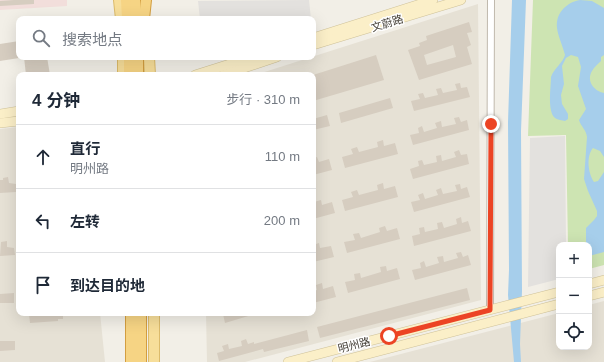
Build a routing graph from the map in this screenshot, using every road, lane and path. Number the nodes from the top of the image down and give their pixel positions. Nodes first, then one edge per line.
1 (119, 0) edge
2 (126, 0) edge
3 (135, 0) edge
4 (147, 0) edge
5 (433, 0) edge
6 (461, 0) edge
7 (491, 0) edge
8 (121, 16) edge
9 (127, 16) edge
10 (136, 16) edge
11 (144, 16) edge
12 (148, 16) edge
13 (316, 37) edge
14 (316, 44) edge
15 (123, 60) edge
16 (129, 60) edge
17 (149, 60) edge
18 (242, 60) edge
19 (268, 60) edge
20 (123, 72) edge
21 (129, 72) edge
22 (150, 72) edge
23 (204, 72) edge
24 (232, 72) edge
25 (16, 111) edge
26 (0, 114) edge
27 (16, 121) edge
28 (0, 123) edge
29 (604, 280) edge
30 (592, 283) edge
31 (604, 292) edge
32 (556, 293) edge
33 (592, 295) edge
34 (556, 305) edge
35 (490, 310) junction
36 (131, 316) edge
37 (141, 316) edge
38 (154, 316) edge
39 (132, 362) edge
40 (141, 362) edge
41 (154, 362) edge
42 (288, 362) edge
43 (337, 362) edge

1 - 8 main road
2 - 9 highway
3 - 10 highway
4 - 11 highway
4 - 12 main road
5 - 13 main road, 文蔚路
6 - 14 main road, 文蔚路
7 - 35 street
15 - 20 main road
16 - 21 highway
17 - 22 main road
18 - 23 main road
19 - 24 main road
25 - 26 main road
27 - 28 main road
29 - 30 main road
31 - 33 main road
32 - 35 main road, 明州路
34 - 43 main road, 明州路
35 - 42 main road, 明州路
36 - 39 highway
37 - 40 highway
38 - 41 main road

